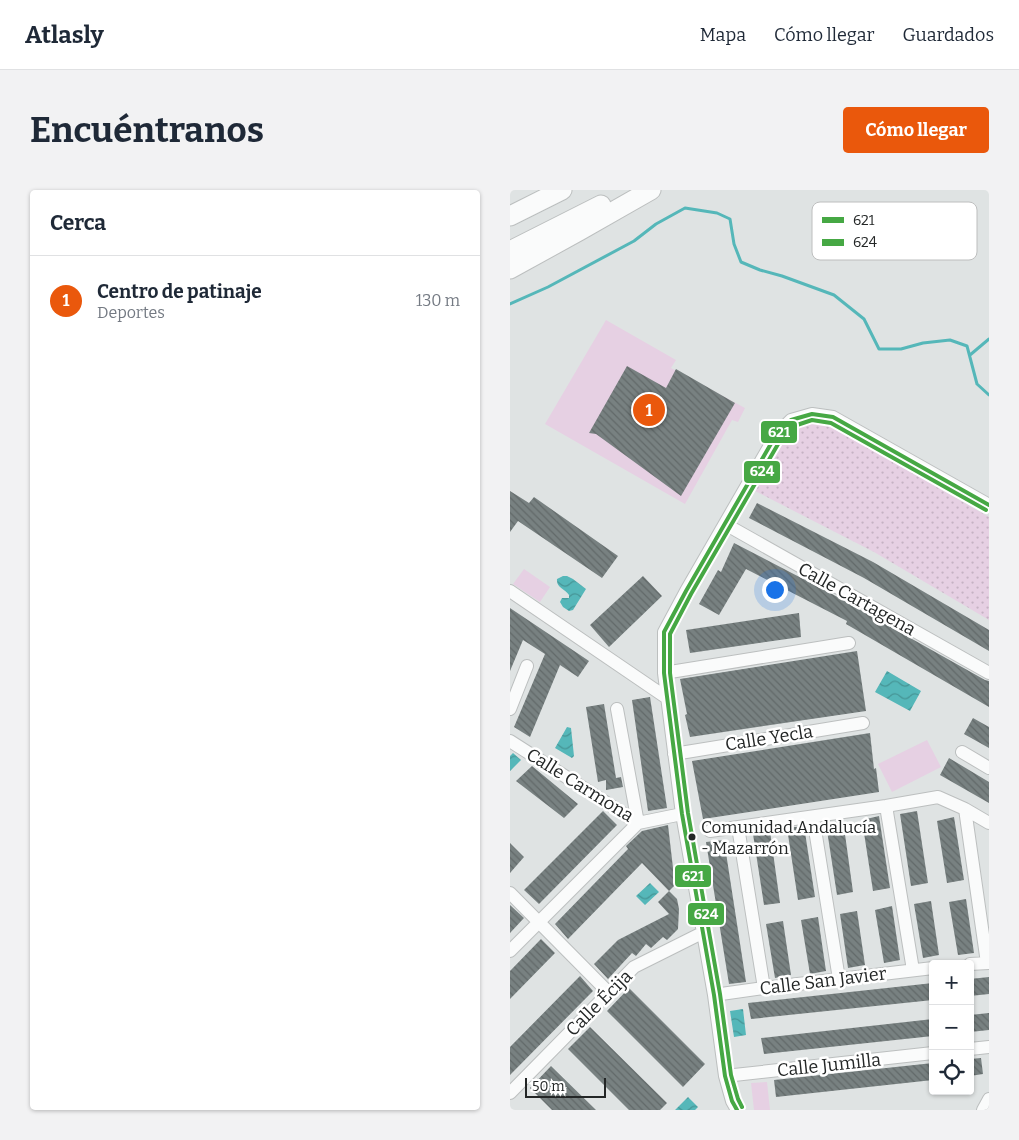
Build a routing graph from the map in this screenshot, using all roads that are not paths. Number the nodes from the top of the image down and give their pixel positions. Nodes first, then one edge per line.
1 (562, 190) edge
2 (629, 190) edge
3 (650, 190) edge
4 (510, 216) edge
5 (510, 250) edge
6 (510, 269) edge
7 (989, 506) edge
8 (726, 524) junction
9 (510, 591) edge
10 (849, 643) dead end
11 (527, 666) dead end
12 (664, 673) junction
13 (989, 673) edge
14 (667, 698) junction
15 (510, 709) edge
16 (617, 709) dead end
17 (863, 723) dead end
18 (510, 741) edge
19 (962, 752) dead end
20 (674, 754) junction
21 (989, 768) edge
22 (886, 806) junction
23 (965, 810) junction
24 (682, 814) junction
25 (813, 817) junction
26 (638, 823) junction
27 (989, 823) edge
28 (738, 828) junction
29 (710, 831) dead end
30 (510, 892) edge
31 (539, 922) junction
32 (702, 933) junction
33 (510, 951) edge
34 (988, 963) edge
35 (974, 964) edge
36 (929, 968) edge
37 (913, 970) junction
38 (839, 979) junction
39 (764, 988) junction
40 (609, 993) junction
41 (714, 995) junction
42 (989, 1047) edge
43 (974, 1049) edge
44 (929, 1053) edge
45 (726, 1076) junction
46 (510, 1093) edge
47 (989, 1099) edge
48 (736, 1110) edge
49 (983, 1110) edge

1 - 4 highway
2 - 5 highway
3 - 6 highway
7 - 8 street
8 - 12 street
8 - 13 street, Calle Cartagena
9 - 14 street
10 - 12 street
11 - 15 street
12 - 14 street
14 - 20 street
16 - 26 street
17 - 20 street, Calle Yecla
18 - 26 street, Calle Carmona
19 - 21 street
20 - 24 street
22 - 23 street
22 - 25 street
22 - 37 street
23 - 27 street
23 - 34 street
24 - 26 street, Calle Carmona
24 - 32 street
25 - 28 street
25 - 38 street
26 - 31 street
28 - 29 street
28 - 39 street
30 - 31 street
31 - 33 street
31 - 40 street
32 - 40 street, Calle Écija
32 - 41 street
34 - 35 street
36 - 37 street, Calle San Javier
37 - 38 street, Calle San Javier
38 - 39 street, Calle San Javier
39 - 41 street, Calle San Javier
40 - 46 street, Calle Écija
41 - 45 street
42 - 43 street
44 - 45 street, Calle Jumilla
45 - 48 street
47 - 49 street

